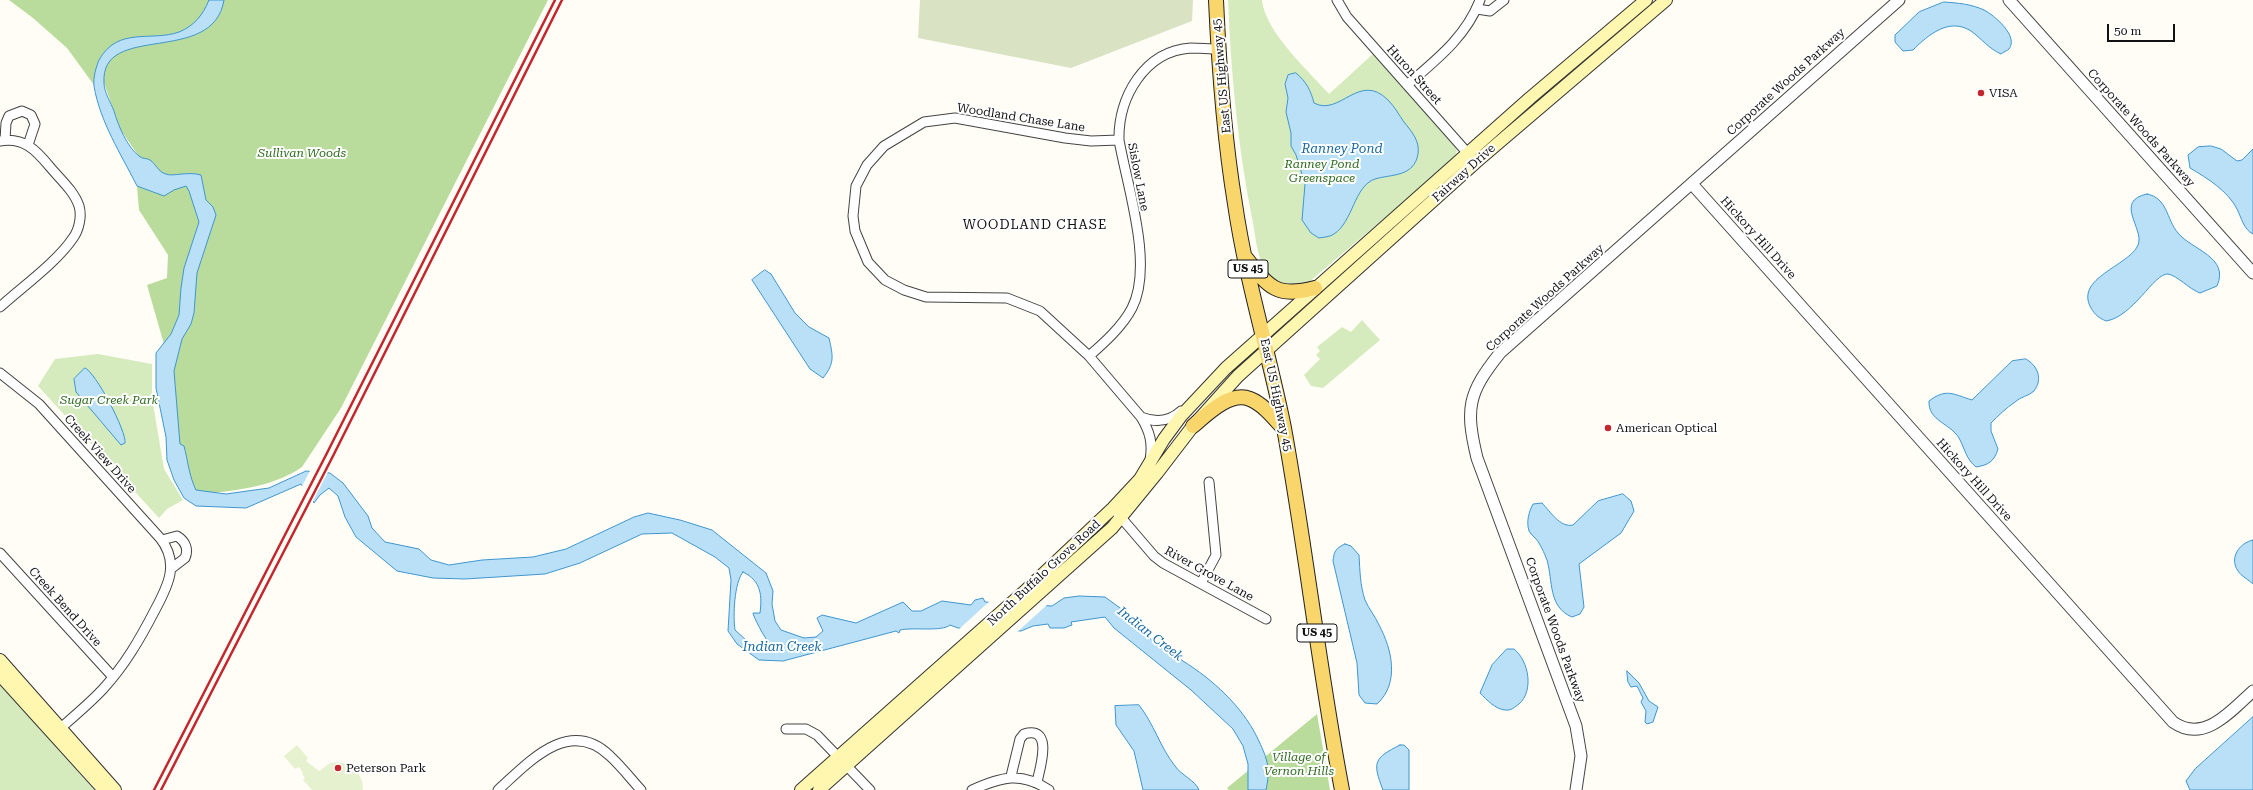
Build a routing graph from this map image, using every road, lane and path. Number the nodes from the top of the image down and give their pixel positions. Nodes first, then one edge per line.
1 (1216, 0) edge
2 (1338, 0) edge
3 (1504, 0) edge
4 (1646, 0) edge
5 (1666, 0) edge
6 (1899, 0) edge
7 (2009, 0) edge
8 (1479, 4) edge
9 (1218, 49) junction
10 (1407, 86) junction
11 (3, 140) edge
12 (1119, 140) junction
13 (28, 145) junction
14 (1471, 158) junction
15 (1692, 184) junction
16 (1245, 256) junction
17 (2253, 273) edge
18 (1315, 288) junction
19 (0, 307) edge
20 (1262, 334) junction
21 (1267, 350) junction
22 (1089, 356) junction
23 (0, 373) edge
24 (1215, 380) junction
25 (1141, 417) junction
26 (1193, 426) junction
27 (1283, 428) junction
28 (1149, 466) junction
29 (1209, 482) dead end
30 (1113, 508) junction
31 (1121, 518) junction
32 (162, 540) junction
33 (0, 553) edge
34 (172, 568) junction
35 (1201, 583) junction
36 (1028, 596) junction
37 (1266, 619) dead end
38 (0, 660) edge
39 (0, 675) edge
40 (113, 677) junction
41 (2253, 691) edge
42 (786, 729) dead end
43 (57, 732) junction
44 (843, 761) junction
45 (1011, 776) junction
46 (1037, 782) junction
47 (104, 790) edge
48 (115, 790) edge
49 (498, 790) edge
50 (641, 790) edge
51 (801, 790) edge
52 (819, 790) edge
53 (870, 790) edge
54 (972, 790) edge
55 (1050, 790) edge
56 (1342, 790) edge
57 (1576, 790) edge

1 - 9 main road, East US Highway 45 / US 45
2 - 10 street, Huron Street
3 - 8 street
4 - 14 main road, Fairway Drive
5 - 14 main road, Fairway Drive
6 - 15 street, Corporate Woods Parkway
7 - 17 street, Corporate Woods Parkway
8 - 10 street
9 - 12 street, Sislow Lane
9 - 16 main road, East US Highway 45 / US 45
10 - 14 street, Huron Street
11 - 13 street
11 - 13 street
12 - 22 street, Sislow Lane
12 - 22 street, Woodland Chase Lane
13 - 19 street
14 - 18 main road, Fairway Drive
14 - 21 main road, Fairway Drive
15 - 41 street, Hickory Hill Drive
15 - 57 street, Corporate Woods Parkway
16 - 18 main road
16 - 20 main road, East US Highway 45 / US 45
18 - 20 main road, Fairway Drive
20 - 21 main road, East US Highway 45 / US 45
20 - 24 main road, North Buffalo Grove Road
21 - 26 main road, North Buffalo Grove Road
21 - 27 main road, East US Highway 45 / US 45
22 - 25 street, Woodland Chase Lane
23 - 32 street, Creek View Drive
24 - 25 street
24 - 28 main road, North Buffalo Grove Road
25 - 28 street, Woodland Chase Lane
26 - 27 main road
26 - 31 main road, North Buffalo Grove Road
27 - 56 main road, East US Highway 45 / US 45
28 - 30 main road, North Buffalo Grove Road
29 - 35 street
30 - 31 street, River Grove Lane
30 - 36 main road, North Buffalo Grove Road
31 - 35 street, River Grove Lane
31 - 36 main road, North Buffalo Grove Road
32 - 34 street, Creek View Drive
32 - 34 street
33 - 40 street, Creek Bend Drive
34 - 40 street
35 - 37 street, River Grove Lane
36 - 44 main road, North Buffalo Grove Road
38 - 43 main road
39 - 43 main road
40 - 43 street
42 - 44 street
43 - 47 main road
43 - 48 main road
44 - 51 main road, North Buffalo Grove Road
44 - 52 main road, North Buffalo Grove Road
44 - 53 street
45 - 46 street
45 - 46 street
45 - 54 street
46 - 55 street
49 - 50 street

